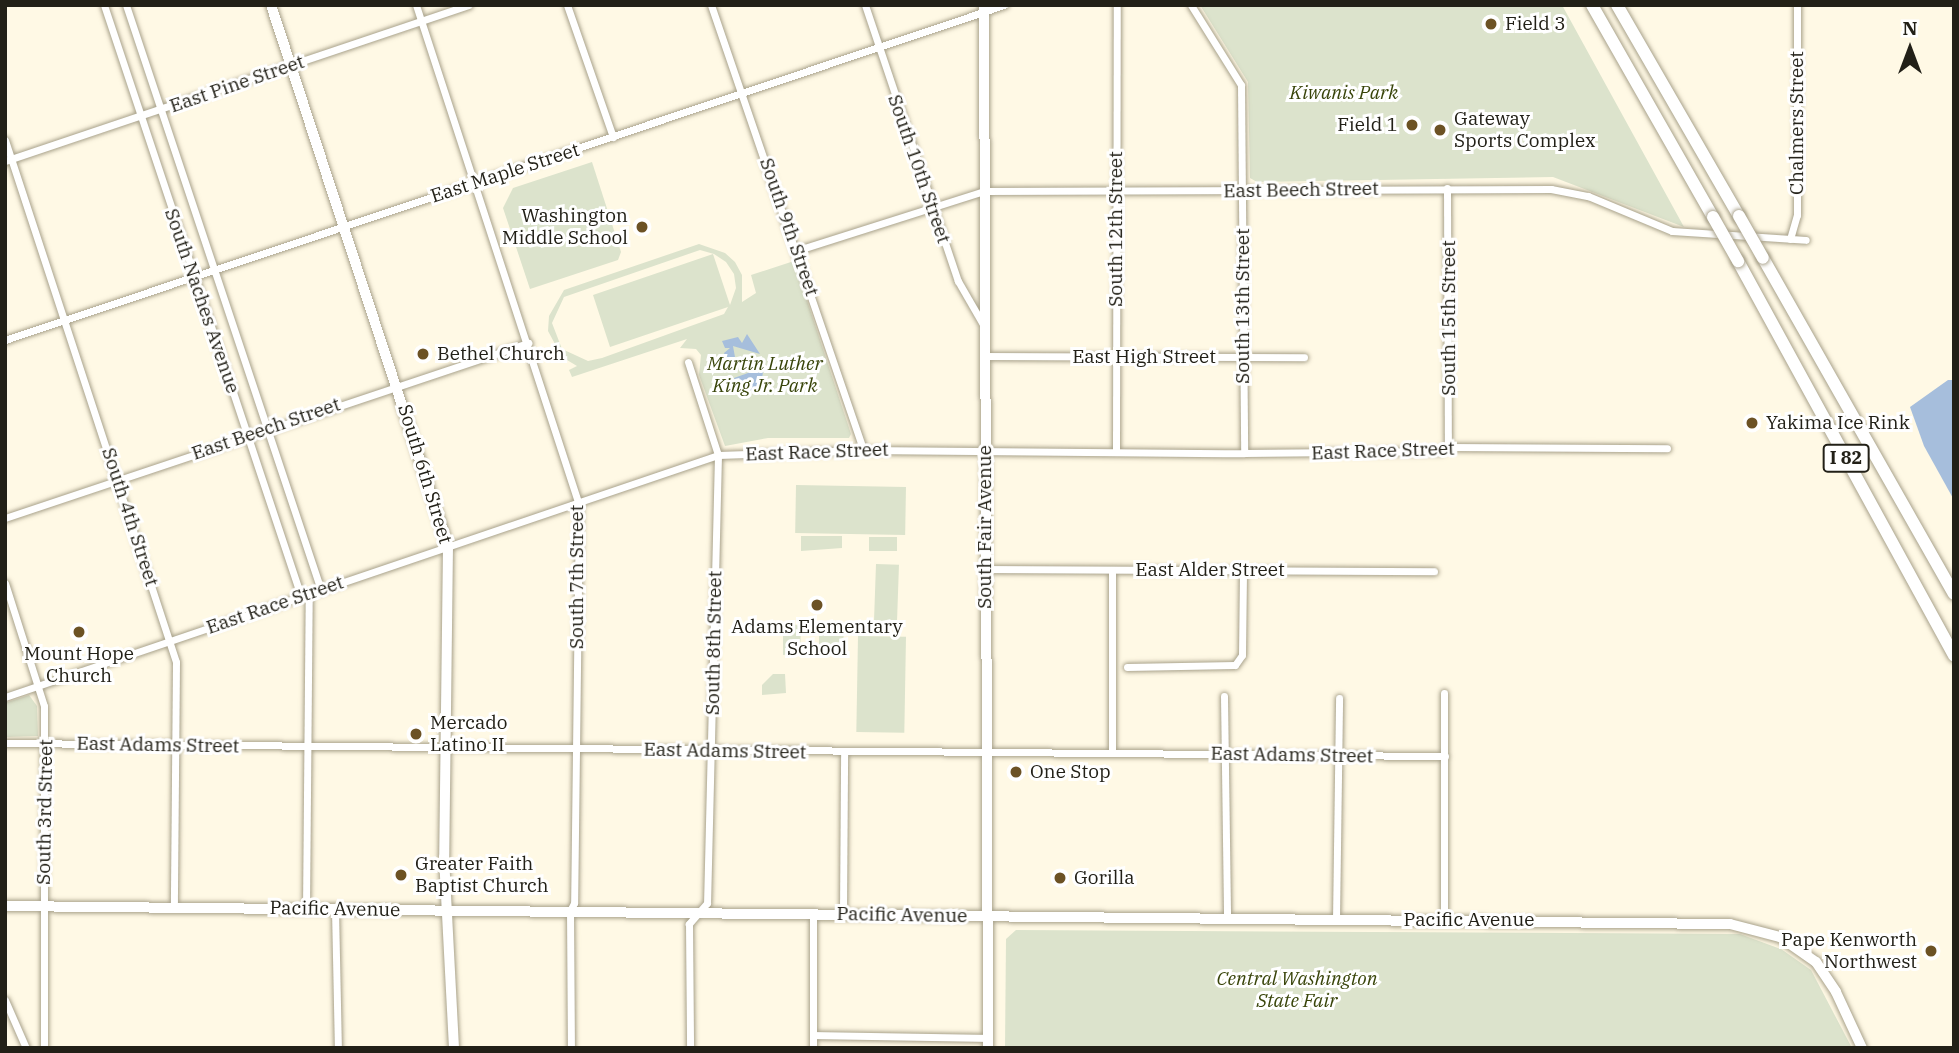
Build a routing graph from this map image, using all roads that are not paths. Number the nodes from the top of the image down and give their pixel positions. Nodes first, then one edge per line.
1 (104, 5) edge
2 (126, 5) edge
3 (271, 5) edge
4 (416, 5) edge
5 (468, 5) edge
6 (567, 5) edge
7 (712, 5) edge
8 (865, 5) edge
9 (1003, 5) edge
10 (1117, 5) edge
11 (1191, 5) edge
12 (1592, 5) edge
13 (1617, 5) edge
14 (1797, 5) edge
15 (984, 9) edge
16 (422, 21) junction
17 (879, 49) junction
18 (291, 66) junction
19 (744, 93) junction
20 (161, 110) junction
21 (140, 117) junction
22 (613, 137) junction
23 (5, 140) edge
24 (8, 160) edge
25 (476, 183) junction
26 (1447, 188) junction
27 (984, 191) junction
28 (1241, 191) junction
29 (1116, 193) junction
30 (932, 208) junction
31 (346, 224) junction
32 (1790, 239) junction
33 (1805, 240) dead end
34 (798, 250) junction
35 (215, 270) junction
36 (194, 277) junction
37 (65, 320) junction
38 (985, 328) junction
39 (5, 340) edge
40 (528, 343) junction
41 (985, 356) junction
42 (1116, 357) junction
43 (1243, 357) junction
44 (1304, 358) dead end
45 (688, 362) dead end
46 (398, 384) junction
47 (266, 429) junction
48 (247, 435) junction
49 (1448, 447) junction
50 (1667, 448) dead end
51 (863, 450) junction
52 (984, 452) junction
53 (1116, 452) junction
54 (1244, 453) junction
55 (718, 455) junction
56 (118, 480) junction
57 (579, 505) junction
58 (5, 517) edge
59 (448, 546) junction
60 (985, 569) junction
61 (1112, 570) junction
62 (1243, 570) junction
63 (1434, 571) dead end
64 (5, 583) edge
65 (321, 590) junction
66 (1954, 594) edge
67 (305, 595) junction
68 (171, 640) junction
69 (1954, 656) edge
70 (1127, 667) dead end
71 (40, 685) junction
72 (1444, 693) dead end
73 (1224, 696) dead end
74 (5, 697) edge
75 (1339, 698) dead end
76 (5, 743) edge
77 (47, 743) junction
78 (176, 745) junction
79 (308, 748) junction
80 (446, 749) junction
81 (577, 750) junction
82 (711, 750) junction
83 (985, 751) junction
84 (1112, 751) junction
85 (844, 752) junction
86 (1225, 754) junction
87 (1445, 755) junction
88 (1335, 756) junction
89 (5, 906) edge
90 (43, 906) junction
91 (174, 907) junction
92 (306, 909) junction
93 (335, 909) junction
94 (447, 910) junction
95 (570, 911) junction
96 (697, 913) junction
97 (813, 914) junction
98 (843, 914) junction
99 (990, 915) junction
100 (1227, 918) junction
101 (1336, 920) junction
102 (1444, 920) junction
103 (5, 1000) edge
104 (814, 1035) junction
105 (988, 1043) edge
106 (26, 1048) edge
107 (44, 1048) edge
108 (338, 1048) edge
109 (454, 1048) edge
110 (571, 1048) edge
111 (690, 1048) edge
112 (813, 1048) edge
113 (1862, 1048) edge

1 - 21 street, South Naches Avenue
2 - 20 street, South Naches Avenue
3 - 18 street, South 6th Street
4 - 16 street, South 7th Street
5 - 16 street, East Pine Street
6 - 22 street
7 - 19 street, South 9th Street
8 - 17 street, South 10th Street
9 - 15 street, East Maple Street
10 - 29 street, South 12th Street
11 - 28 street, South 13th Street
12 - 69 highway, I 82, bridge
13 - 66 highway, I 82, bridge
14 - 32 street, Chalmers Street
15 - 17 street, East Maple Street
15 - 27 street, South Fair Avenue
16 - 18 street, East Pine Street
16 - 25 street, South 7th Street
17 - 19 street, East Maple Street
17 - 30 street, South 10th Street
18 - 20 street, East Pine Street
18 - 31 street, South 6th Street
19 - 22 street, East Maple Street
19 - 34 street, South 9th Street
20 - 21 street, East Pine Street
20 - 35 street, South Naches Avenue
21 - 24 street, East Pine Street
21 - 36 street, South Naches Avenue
22 - 25 street, East Maple Street
23 - 24 street, South 4th Street
24 - 37 street, South 4th Street
25 - 31 street, East Maple Street
25 - 40 street, South 7th Street
26 - 28 street, East Beech Street
26 - 32 street, East Beech Street
26 - 49 street, South 15th Street
27 - 29 street, East Beech Street
27 - 30 street, East Beech Street
27 - 38 street, South Fair Avenue
28 - 29 street, East Beech Street
28 - 43 street, South 13th Street
29 - 42 street, South 12th Street
30 - 34 street, East Beech Street
30 - 38 street, South 10th Street
31 - 35 street, East Maple Street
31 - 46 street, South 6th Street
32 - 33 street, East Beech Street
34 - 51 street, South 9th Street
35 - 36 street, East Maple Street
35 - 47 street, South Naches Avenue
36 - 37 street, East Maple Street
36 - 48 street, South Naches Avenue
37 - 39 street, East Maple Street
37 - 56 street, South 4th Street
38 - 41 street, South Fair Avenue
40 - 46 street, East Beech Street
40 - 57 street, South 7th Street
41 - 42 street, East High Street
41 - 52 street, South Fair Avenue
42 - 43 street, East High Street
42 - 53 street, South 12th Street
43 - 44 street, East High Street
43 - 54 street, South 13th Street
45 - 55 street, South 8th Street
46 - 47 street, East Beech Street
46 - 59 street, South 6th Street
47 - 48 street, East Beech Street
47 - 65 street, South Naches Avenue
48 - 56 street, East Beech Street
48 - 67 street, South Naches Avenue
49 - 50 street, East Race Street
49 - 54 street, East Race Street
51 - 52 street, East Race Street
51 - 55 street, East Race Street
52 - 53 street, East Race Street
52 - 60 street, South Fair Avenue
53 - 54 street, East Race Street
55 - 57 street, East Race Street
55 - 82 street, South 8th Street
56 - 58 street, East Beech Street
56 - 68 street, South 4th Street
57 - 59 street, East Race Street
57 - 81 street, South 7th Street
59 - 65 street, East Race Street
59 - 80 street, South 6th Street
60 - 61 street, East Alder Street
60 - 83 street, South Fair Avenue
61 - 62 street, East Alder Street
61 - 84 street
62 - 63 street, East Alder Street
62 - 70 street
64 - 71 street, South 3rd Street
65 - 67 street, East Race Street
67 - 68 street, East Race Street
67 - 79 street, South Naches Avenue
68 - 71 street, East Race Street
68 - 78 street, South 4th Street
71 - 74 street, East Race Street
71 - 77 street, South 3rd Street
72 - 87 street
73 - 86 street
75 - 88 street
76 - 77 street, East Adams Street
77 - 78 street, East Adams Street
77 - 90 street, South 3rd Street
78 - 79 street, East Adams Street
78 - 91 street, South 4th Street
79 - 80 street, East Adams Street
79 - 92 street, South Naches Avenue
80 - 81 street, East Adams Street
80 - 94 street, South 6th Street
81 - 82 street, East Adams Street
81 - 95 street, South 7th Street
82 - 85 street, East Adams Street
82 - 96 street, South 8th Street
83 - 84 street, East Adams Street
83 - 85 street, East Adams Street
83 - 99 street, South Fair Avenue
84 - 86 street, East Adams Street
85 - 98 street
86 - 88 street, East Adams Street
86 - 100 street
87 - 88 street, East Adams Street
87 - 102 street
88 - 101 street
89 - 90 street, Pacific Avenue
90 - 91 street, Pacific Avenue
90 - 107 street, South 3rd Street
91 - 92 street, Pacific Avenue
92 - 93 street, Pacific Avenue
93 - 94 street, Pacific Avenue
93 - 108 street
94 - 95 street, Pacific Avenue
94 - 109 street, South 6th Street
95 - 96 street, Pacific Avenue
95 - 110 street, South 7th Street
96 - 97 street, Pacific Avenue
96 - 111 street, South 8th Street
97 - 98 street, Pacific Avenue
97 - 104 street
98 - 99 street, Pacific Avenue
99 - 100 street, Pacific Avenue
99 - 105 street, South Fair Avenue
100 - 101 street, Pacific Avenue
101 - 102 street, Pacific Avenue
102 - 113 street, Pacific Avenue
103 - 106 street
104 - 105 street
104 - 112 street

